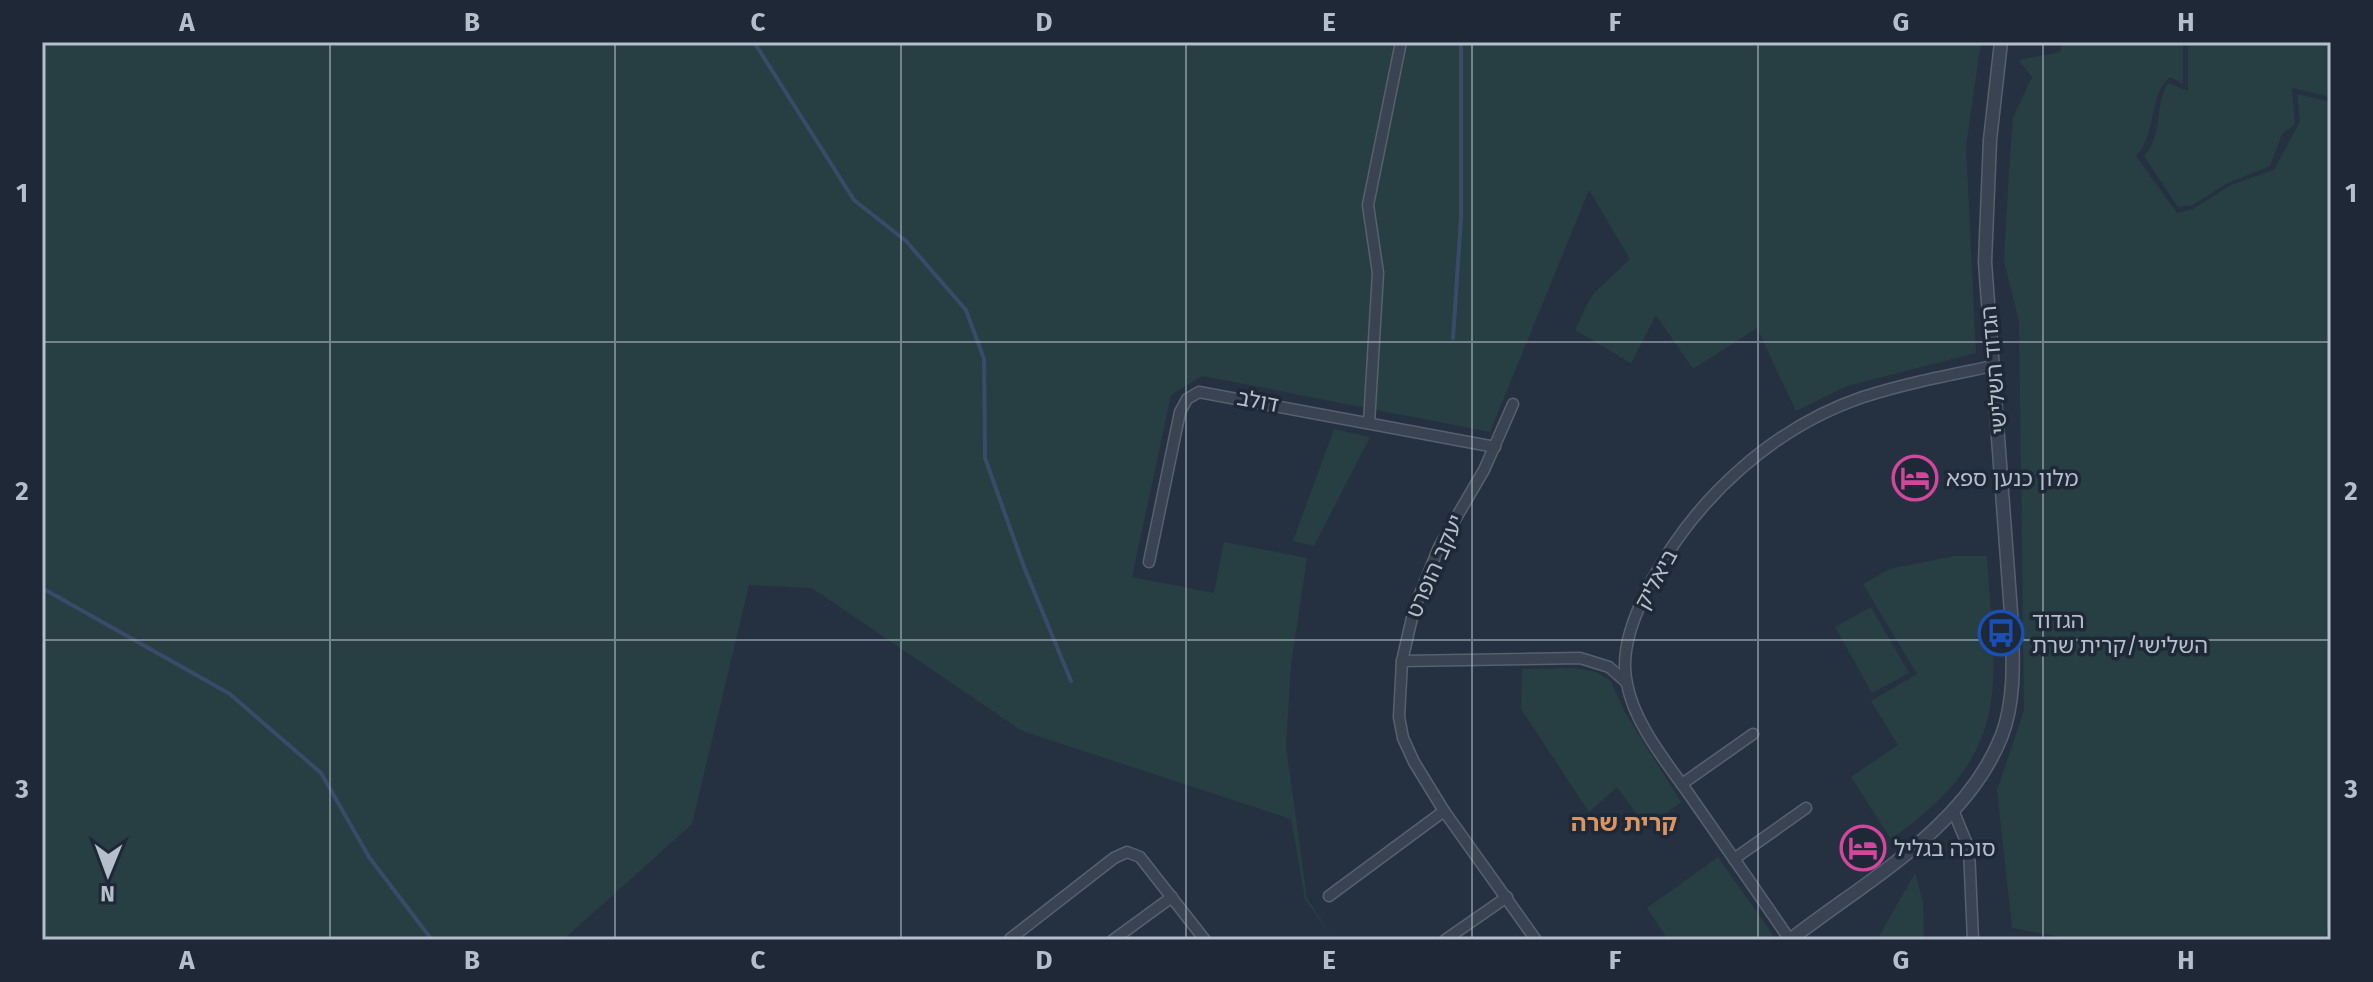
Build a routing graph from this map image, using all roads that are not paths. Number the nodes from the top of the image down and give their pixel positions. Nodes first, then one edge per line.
1 (1401, 42) edge
2 (2001, 42) edge
3 (1993, 366) junction
4 (1513, 404) dead end
5 (1369, 423) junction
6 (1495, 447) junction
7 (1149, 562) dead end
8 (1402, 661) junction
9 (1626, 682) junction
10 (1753, 734) dead end
11 (1682, 784) junction
12 (1806, 808) dead end
13 (1953, 810) junction
14 (1444, 811) junction
15 (1734, 859) junction
16 (1329, 896) dead end
17 (1172, 897) junction
18 (1507, 897) junction
19 (1010, 939) edge
20 (1113, 940) edge
21 (1205, 940) edge
22 (1445, 940) edge
23 (1536, 940) edge
24 (1790, 940) edge
25 (1973, 940) edge

1 - 5 street
2 - 3 street, הגדוד השלישי
3 - 9 street, ביאליק
3 - 13 street, הגדוד השלישי
4 - 6 street, יעקב הופרט
5 - 6 street, דולב
5 - 7 street, דולב
6 - 8 street, יעקב הופרט
8 - 9 street
8 - 14 street, יעקב הופרט
9 - 11 street, ביאליק
10 - 11 street
11 - 15 street, ביאליק
12 - 15 street
13 - 24 street, הגדוד השלישי
13 - 25 street
14 - 16 street
14 - 18 street, יעקב הופרט
15 - 24 street, ביאליק
17 - 19 street
17 - 20 street
17 - 21 street
18 - 22 street
18 - 23 street, יעקב הופרט

